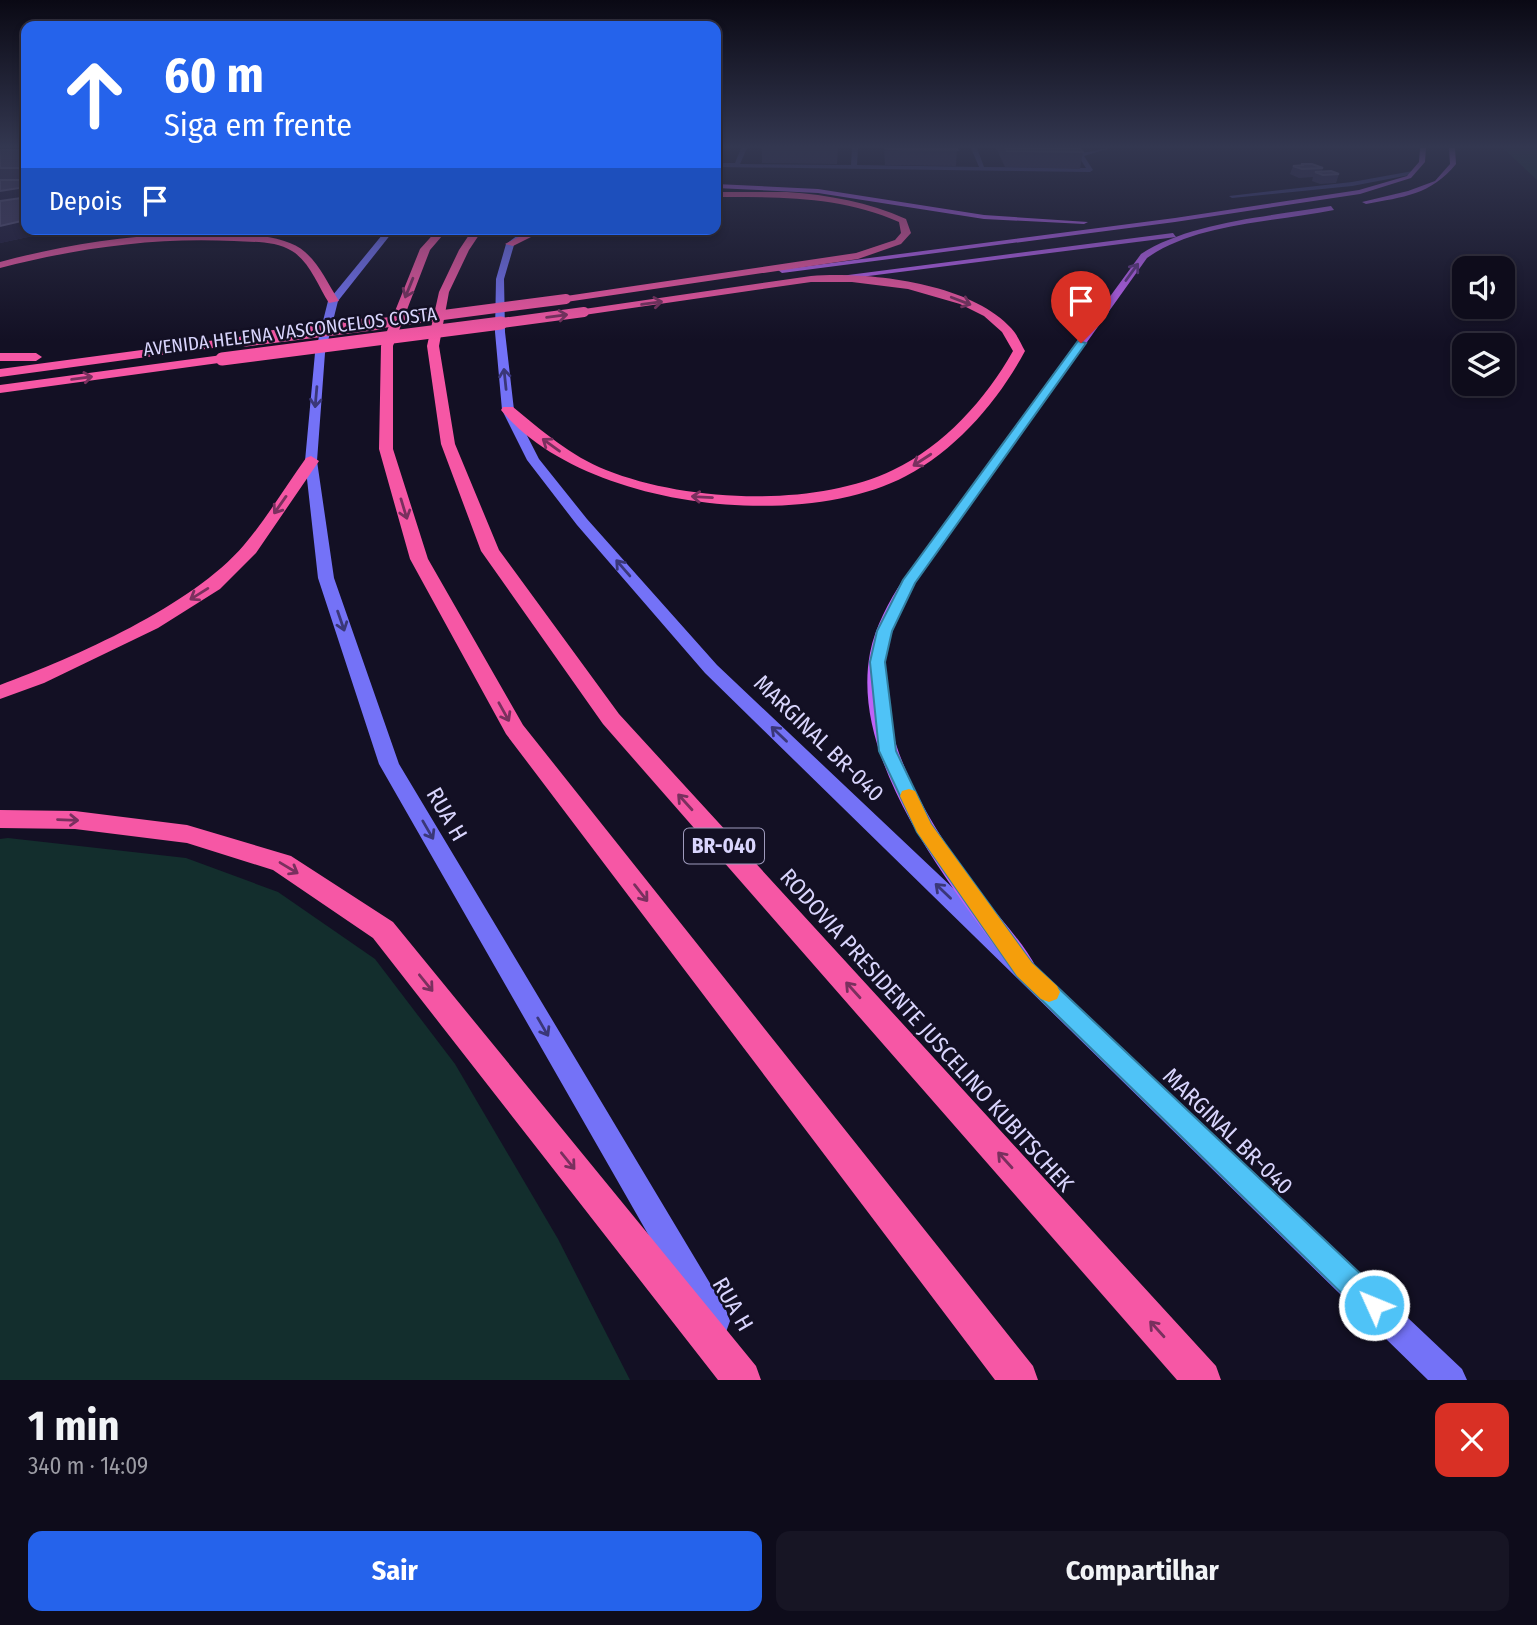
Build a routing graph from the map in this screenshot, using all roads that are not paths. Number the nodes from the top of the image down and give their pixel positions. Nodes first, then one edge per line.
1 (881, 212) edge
2 (956, 212) edge
3 (1229, 212) edge
4 (1310, 212) edge
5 (1219, 214) joint
6 (1175, 220) junction
7 (1211, 230) junction
8 (107, 235) edge
9 (386, 235) edge
10 (438, 235) edge
11 (474, 235) edge
12 (523, 235) edge
13 (529, 235) edge
14 (510, 244) junction
15 (0, 256) edge
16 (0, 265) edge
17 (828, 278) junction
18 (667, 284) junction
19 (333, 301) junction
20 (157, 351) junction
21 (0, 357) edge
22 (0, 373) edge
23 (5, 389) edge
24 (508, 410) junction
25 (311, 461) junction
26 (0, 692) edge
27 (0, 820) edge
28 (1025, 969) junction
29 (741, 1380) edge
30 (749, 1380) edge
31 (1019, 1380) edge
32 (1202, 1380) edge
33 (1451, 1380) edge

1 - 18 highway, AVENIDA HELENA VASCONCELOS COSTA
2 - 6 main road
3 - 5 main road
4 - 7 main road
5 - 6 main road
6 - 18 main road
7 - 17 main road
28 -> 7 main road
8 - 15 highway
9 - 19 main road, RUA H
10 -> 31 highway
32 -> 11 highway, RODOVIA PRESIDENTE JUSCELINO KUBITSCHEK / BR-040
12 - 14 main road
13 - 14 highway
24 -> 14 main road, MARGINAL BR-040
16 - 19 highway
23 -> 17 highway, AVENIDA HELENA VASCONCELOS COSTA, bridge
17 -> 24 highway, AVENIDA HELENA VASCONCELOS COSTA
18 - 20 highway, AVENIDA HELENA VASCONCELOS COSTA, bridge
19 -> 25 main road, RUA H
20 - 21 highway
20 - 22 highway, AVENIDA HELENA VASCONCELOS COSTA
28 -> 24 main road, MARGINAL BR-040
25 -> 26 highway
25 -> 30 main road, RUA H
27 -> 29 highway
28 - 33 main road, MARGINAL BR-040

